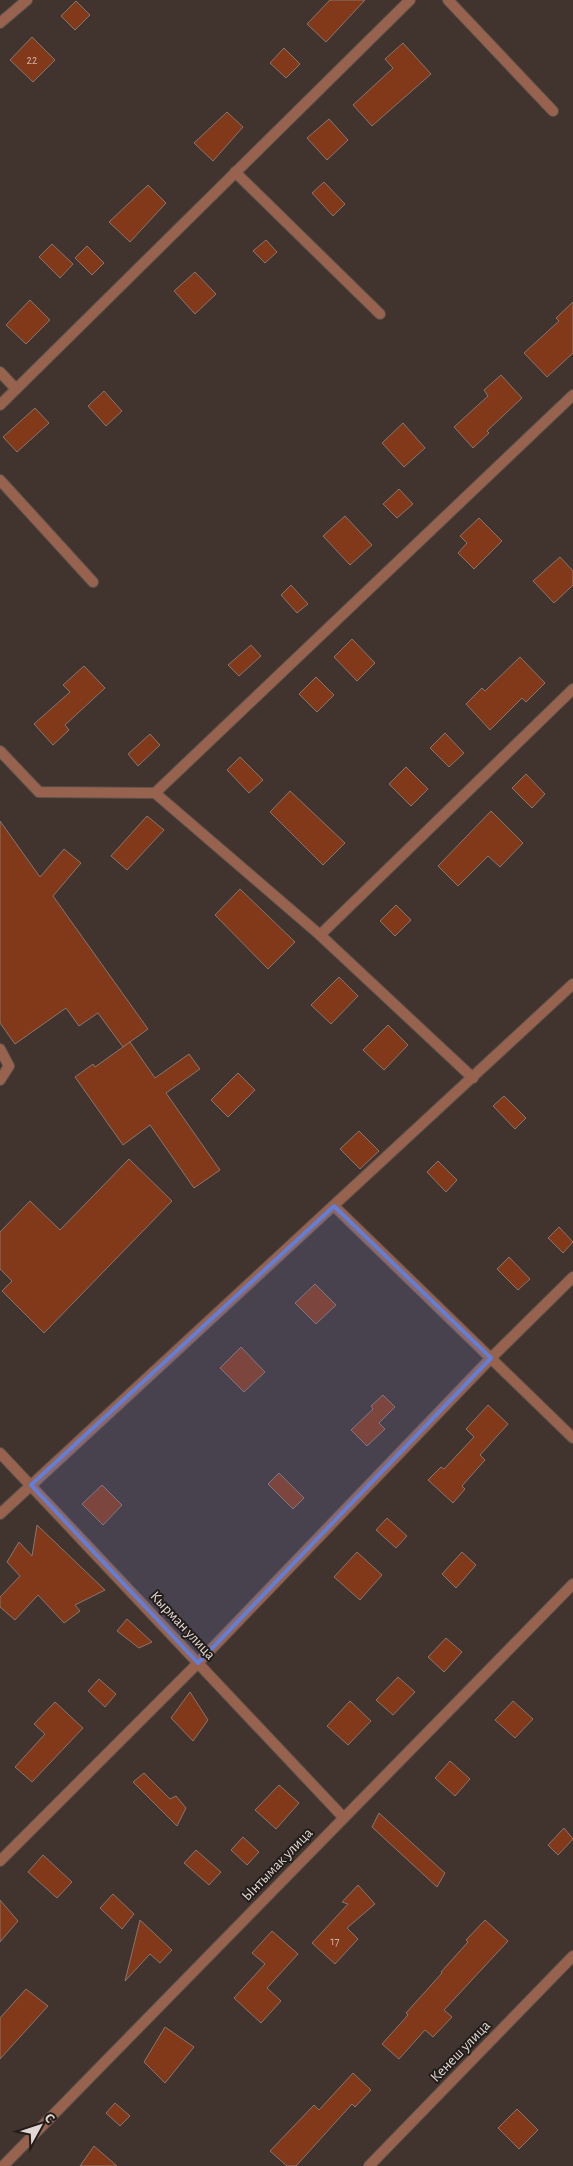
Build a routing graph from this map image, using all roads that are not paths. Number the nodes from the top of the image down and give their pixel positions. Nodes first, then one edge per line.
1 (27, 0) edge
2 (410, 0) edge
3 (448, 0) edge
4 (0, 24) edge
5 (553, 111) dead end
6 (235, 172) junction
7 (380, 314) dead end
8 (0, 372) edge
9 (16, 389) junction
10 (573, 395) edge
11 (0, 405) edge
12 (0, 480) edge
13 (93, 582) dead end
14 (573, 688) edge
15 (0, 751) edge
16 (155, 793) junction
17 (320, 935) junction
18 (573, 984) edge
19 (0, 1049) edge
20 (472, 1078) junction
21 (0, 1080) edge
22 (334, 1206) junction
23 (573, 1277) edge
24 (491, 1358) junction
25 (573, 1438) edge
26 (0, 1453) edge
27 (31, 1485) junction
28 (0, 1514) edge
29 (573, 1584) edge
30 (198, 1663) junction
31 (343, 1817) junction
32 (0, 1861) edge
33 (573, 1956) edge
34 (3, 2166) edge
35 (369, 2166) edge

1 - 4 street
2 - 6 street
3 - 5 street
6 - 7 street
6 - 9 street
8 - 9 street
9 - 11 street
10 - 16 street
12 - 13 street
14 - 17 street
15 - 16 street
16 - 17 street
17 - 20 street
18 - 20 street
19 - 21 street
20 - 22 street
22 - 24 street
22 - 27 street
23 - 24 street
24 - 25 street
24 - 30 street
26 - 27 street, Кырман улица
27 - 28 street
27 - 30 street, Кырман улица
29 - 31 street, Ынтымак улица
30 - 31 street, Кырман улица
30 - 32 street
31 - 34 street, Ынтымак улица
33 - 35 street, Кенеш улица

